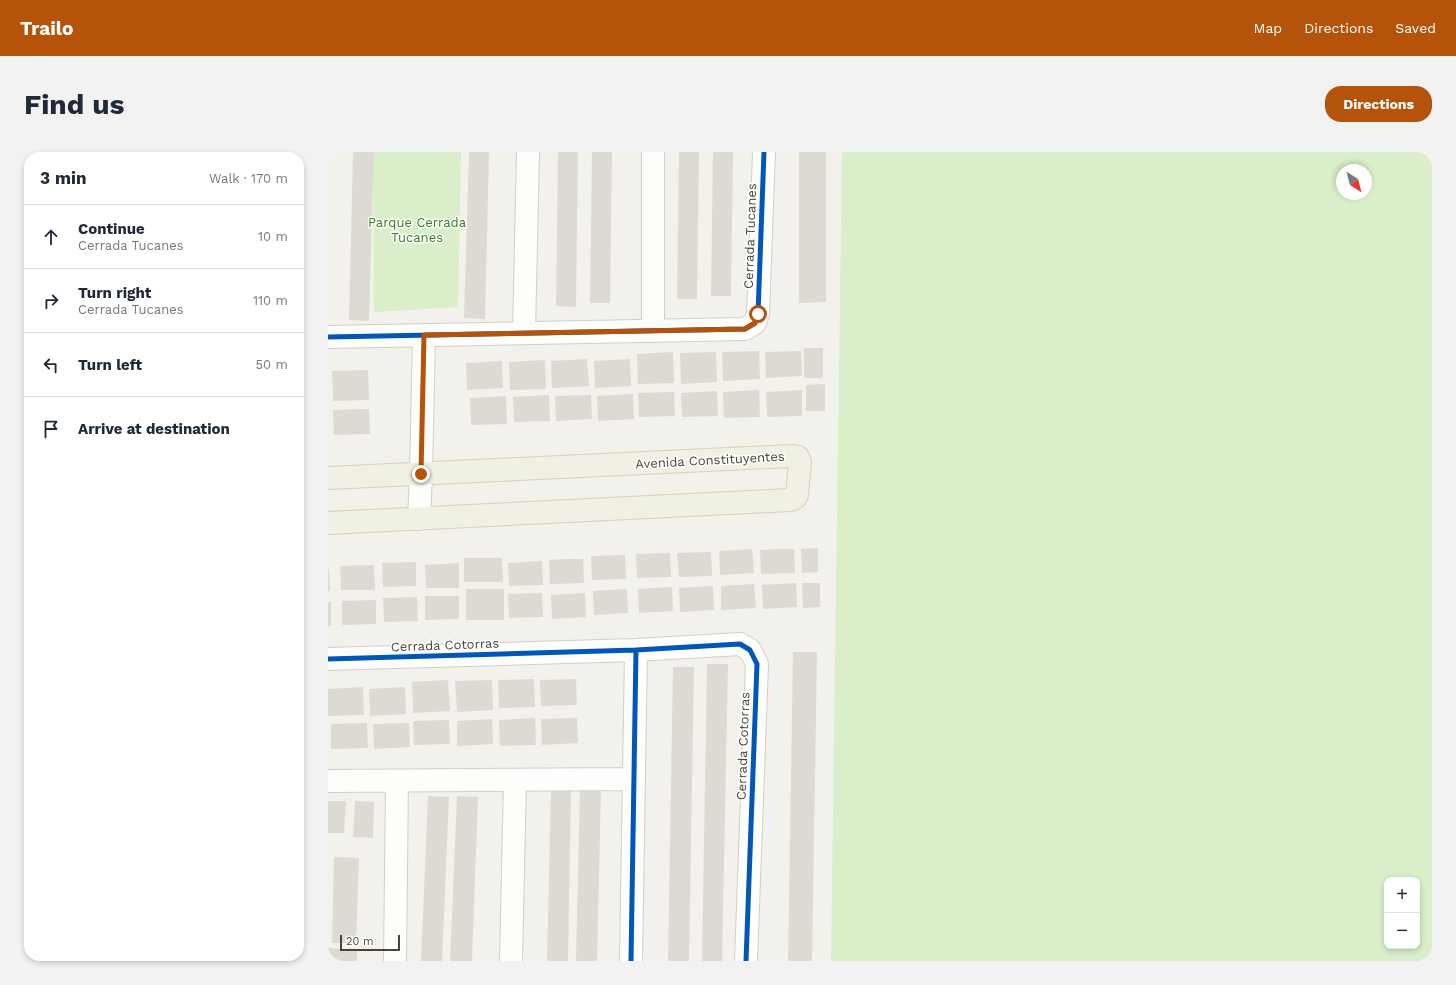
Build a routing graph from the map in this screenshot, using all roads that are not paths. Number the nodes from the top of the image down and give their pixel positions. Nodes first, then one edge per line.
1 (528, 152) edge
2 (653, 152) edge
3 (764, 152) edge
4 (653, 331) junction
5 (524, 333) junction
6 (424, 335) junction
7 (328, 337) edge
8 (421, 474) junction
9 (328, 478) edge
10 (419, 519) junction
11 (328, 524) edge
12 (636, 650) junction
13 (328, 659) edge
14 (634, 779) junction
15 (515, 780) junction
16 (328, 781) edge
17 (397, 781) junction
18 (394, 961) edge
19 (511, 961) edge
20 (631, 961) edge
21 (746, 961) edge

1 - 5 street
2 - 4 street
3 - 4 street, Cerrada Tucanes
4 - 5 street, Cerrada Tucanes
5 - 6 street, Cerrada Tucanes
6 - 7 street, Cerrada Tucanes
6 - 8 street
8 - 9 main road, Avenida Constituyentes
8 - 10 street
8 - 10 main road, Avenida Constituyentes
10 - 11 main road, Avenida Constituyentes
12 - 13 street, Cerrada Cotorras
12 - 14 street
12 - 21 street, Cerrada Cotorras
14 - 15 street
14 - 20 street
15 - 17 street
15 - 19 street
16 - 17 street
17 - 18 street

